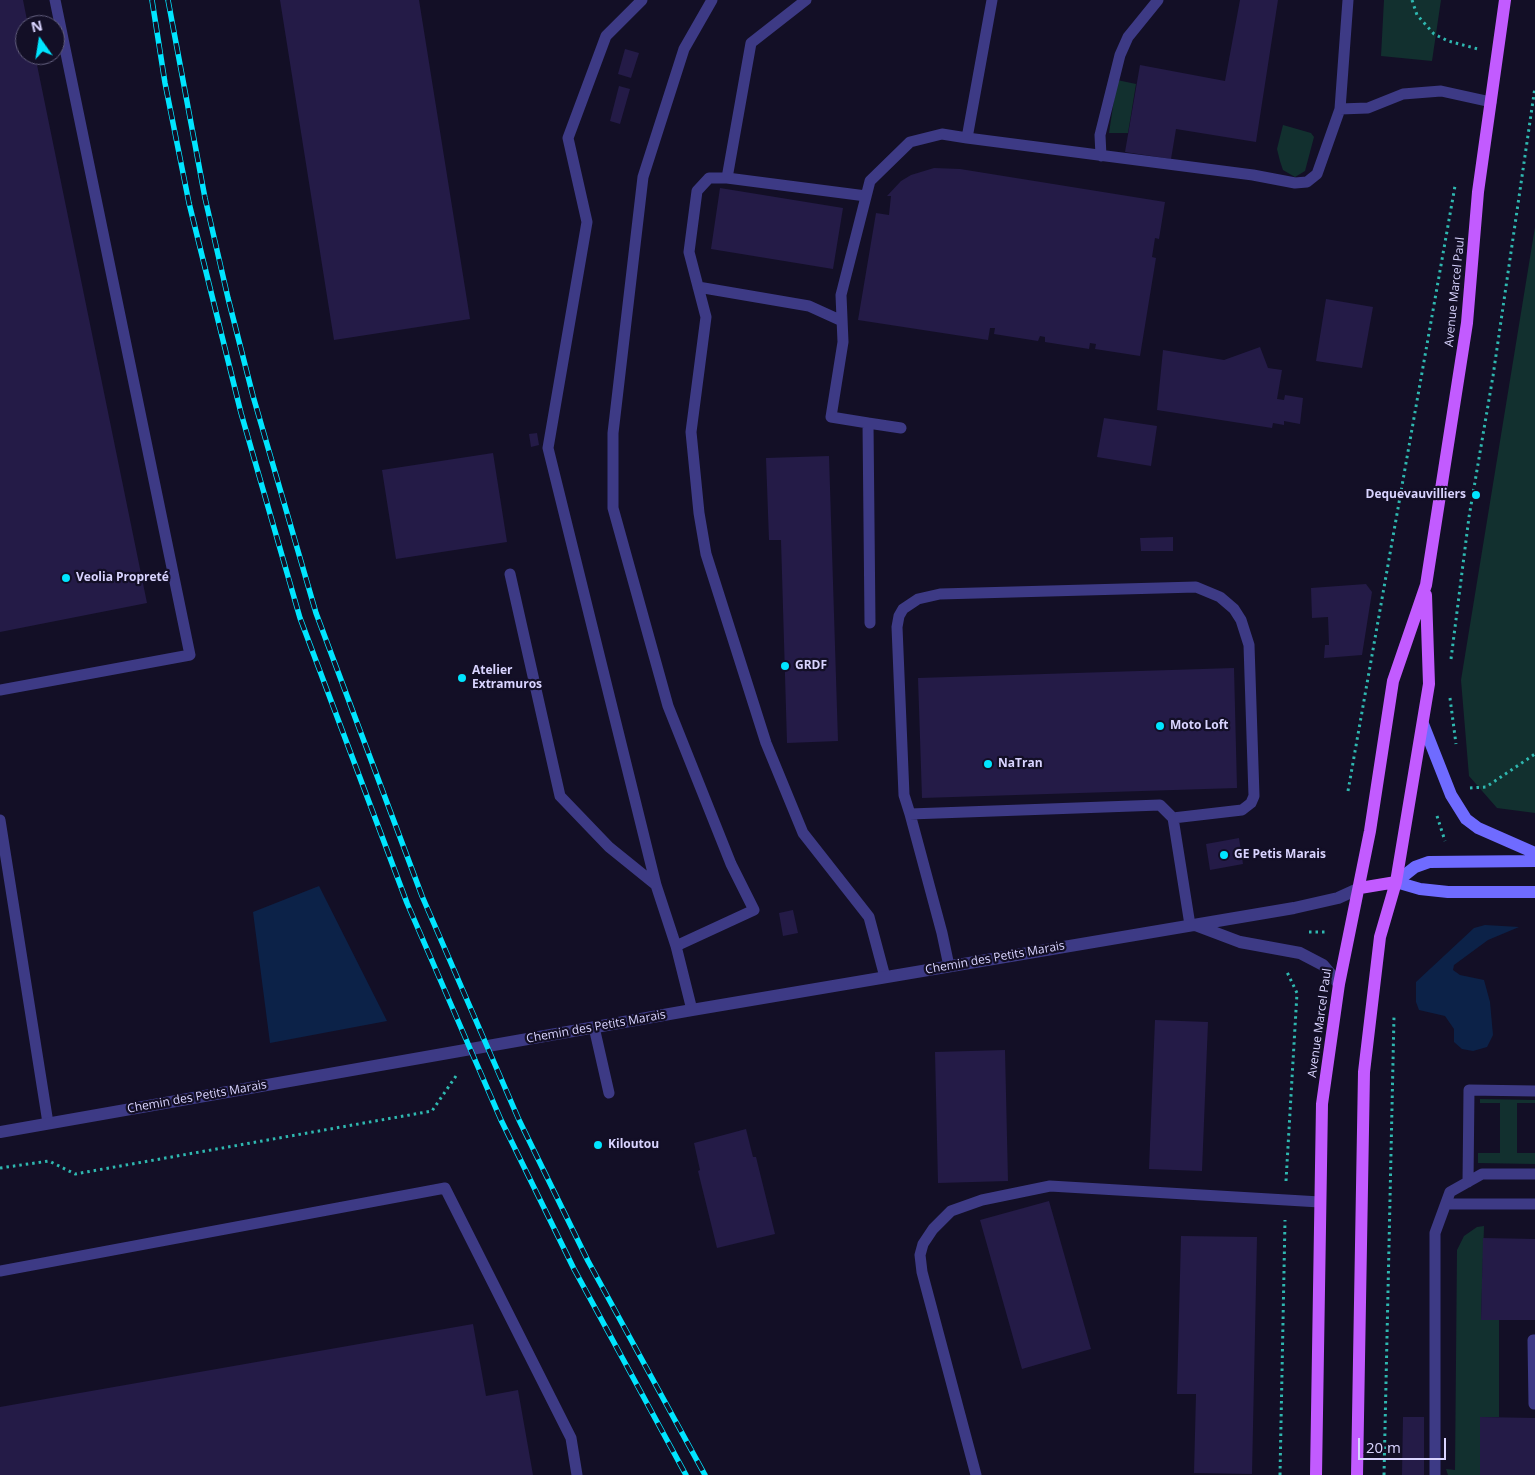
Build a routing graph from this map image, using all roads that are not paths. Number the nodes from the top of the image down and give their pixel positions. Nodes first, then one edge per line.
1 (55, 0) edge
2 (642, 0) edge
3 (712, 0) edge
4 (806, 0) edge
5 (992, 0) edge
6 (1158, 0) edge
7 (1348, 0) edge
8 (1505, 0) edge
9 (1490, 102) junction
10 (1340, 108) junction
11 (967, 138) junction
12 (1101, 156) junction
13 (727, 178) junction
14 (866, 196) junction
15 (698, 287) junction
16 (842, 321) junction
17 (868, 423) junction
18 (901, 428) dead end
19 (510, 574) dead end
20 (1426, 585) junction
21 (870, 623) dead end
22 (0, 690) edge
23 (1423, 724) junction
24 (910, 814) junction
25 (1174, 818) junction
26 (0, 820) edge
27 (1535, 853) edge
28 (1535, 861) edge
29 (1396, 882) junction
30 (656, 885) junction
31 (1360, 888) junction
32 (1535, 892) edge
33 (1191, 924) junction
34 (676, 946) junction
35 (949, 966) junction
36 (885, 977) junction
37 (1339, 984) junction
38 (692, 1010) junction
39 (594, 1027) junction
40 (1535, 1090) edge
41 (609, 1093) dead end
42 (48, 1123) junction
43 (0, 1132) edge
44 (1535, 1174) edge
45 (1468, 1182) junction
46 (1320, 1202) junction
47 (1446, 1204) junction
48 (1535, 1204) edge
49 (0, 1271) edge
50 (1535, 1340) edge
51 (1534, 1404) dead end
52 (576, 1475) edge
53 (976, 1475) edge
54 (1316, 1475) edge
55 (1357, 1475) edge
56 (1434, 1475) edge

1 - 22 lane
2 - 30 lane
3 - 34 lane
4 - 13 lane
5 - 11 lane
6 - 12 lane
7 - 10 lane
8 - 9 main road, Avenue Marcel Paul
9 - 10 lane
9 - 20 main road, Avenue Marcel Paul
10 - 12 lane
11 - 12 lane
11 - 14 lane
13 - 14 lane
13 - 15 lane
14 - 16 lane
15 - 16 lane
15 - 36 lane
16 - 17 lane
17 - 18 lane
17 - 21 lane
19 - 30 lane
20 - 23 main road, Avenue Marcel Paul
20 - 31 main road, Avenue Marcel Paul
23 - 27 main road
23 - 29 main road, Avenue Marcel Paul
24 - 25 lane
24 - 25 lane
24 - 35 lane
25 - 33 lane
26 - 42 lane
28 - 29 main road
29 - 31 main road
29 - 32 main road
29 - 55 main road, Avenue Marcel Paul
30 - 34 lane
31 - 33 street, Chemin des Petits Marais
31 - 37 main road, Avenue Marcel Paul
33 - 35 street, Chemin des Petits Marais
33 - 37 street
34 - 38 lane
35 - 36 street, Chemin des Petits Marais
36 - 38 street, Chemin des Petits Marais
37 - 46 main road, Avenue Marcel Paul
38 - 39 street, Chemin des Petits Marais
39 - 41 lane
39 - 42 street, Chemin des Petits Marais
40 - 45 lane
42 - 43 street, Chemin des Petits Marais
44 - 45 lane
45 - 47 lane
46 - 53 lane
46 - 54 main road, Avenue Marcel Paul
47 - 48 lane
47 - 56 lane
49 - 52 lane
50 - 51 lane

